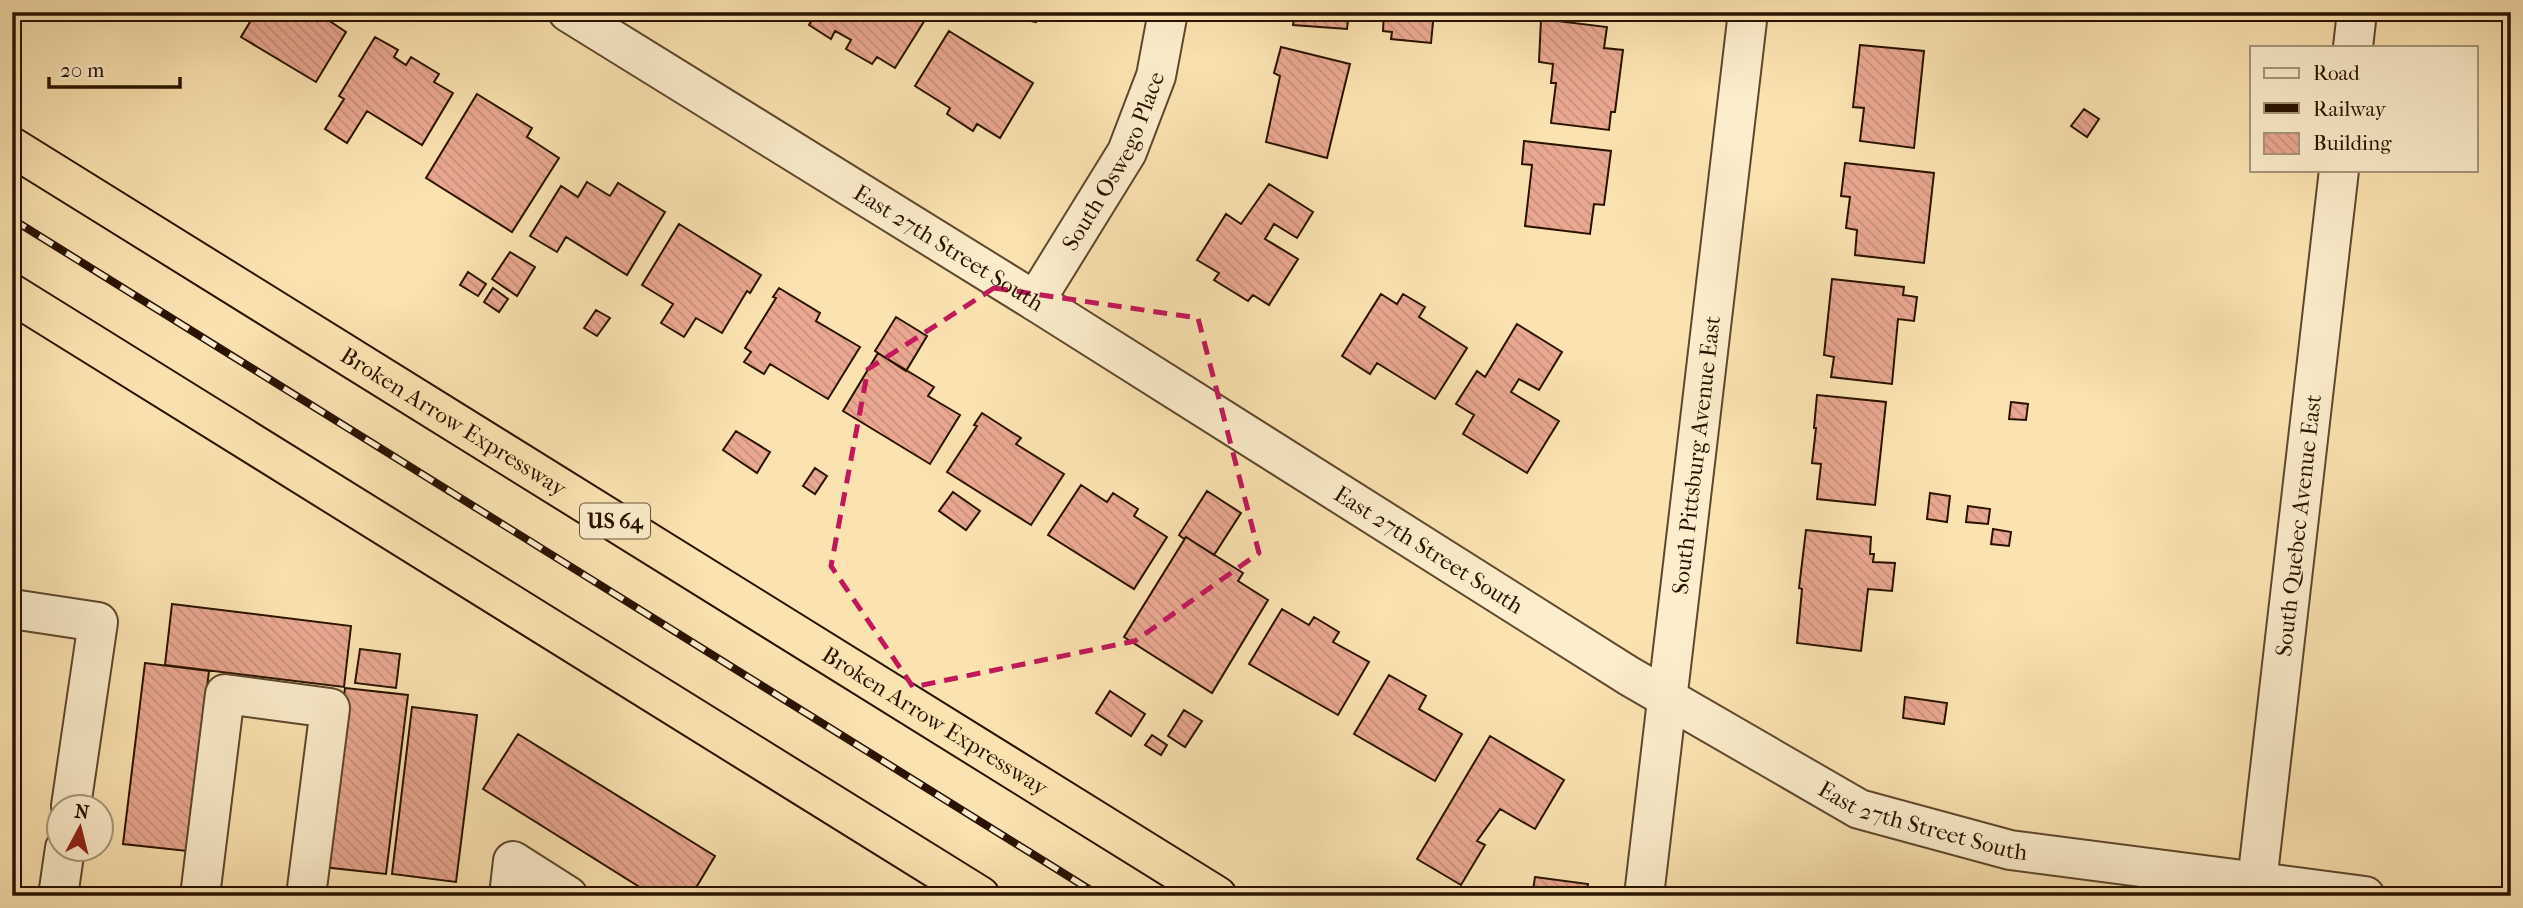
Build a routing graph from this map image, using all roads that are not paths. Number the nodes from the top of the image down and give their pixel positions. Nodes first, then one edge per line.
1 (568, 12) edge
2 (1168, 12) edge
3 (1748, 12) edge
4 (2357, 12) edge
5 (2353, 46) edge
6 (12, 147) edge
7 (2339, 172) edge
8 (12, 294) edge
9 (1035, 301) junction
10 (12, 609) edge
11 (1667, 699) junction
12 (73, 792) edge
13 (63, 862) edge
14 (2258, 882) junction
15 (58, 896) edge
16 (200, 896) edge
17 (306, 896) edge
18 (509, 896) edge
19 (568, 896) edge
20 (980, 896) edge
21 (1217, 896) edge
22 (1644, 896) edge
23 (2365, 896) edge

1 - 9 street, East 27th Street South
2 - 9 street, South Oswego Place
3 - 11 street, South Pittsburg Avenue East
4 - 5 street
6 - 21 highway, Broken Arrow Expressway / US 64
7 - 14 street, South Quebec Avenue East
8 - 20 highway
9 - 11 street, East 27th Street South
10 - 12 street
11 - 14 street, East 27th Street South
11 - 22 street, South Pittsburg Avenue East
13 - 15 street
14 - 23 street, East 27th Street South
16 - 17 street
18 - 19 street

